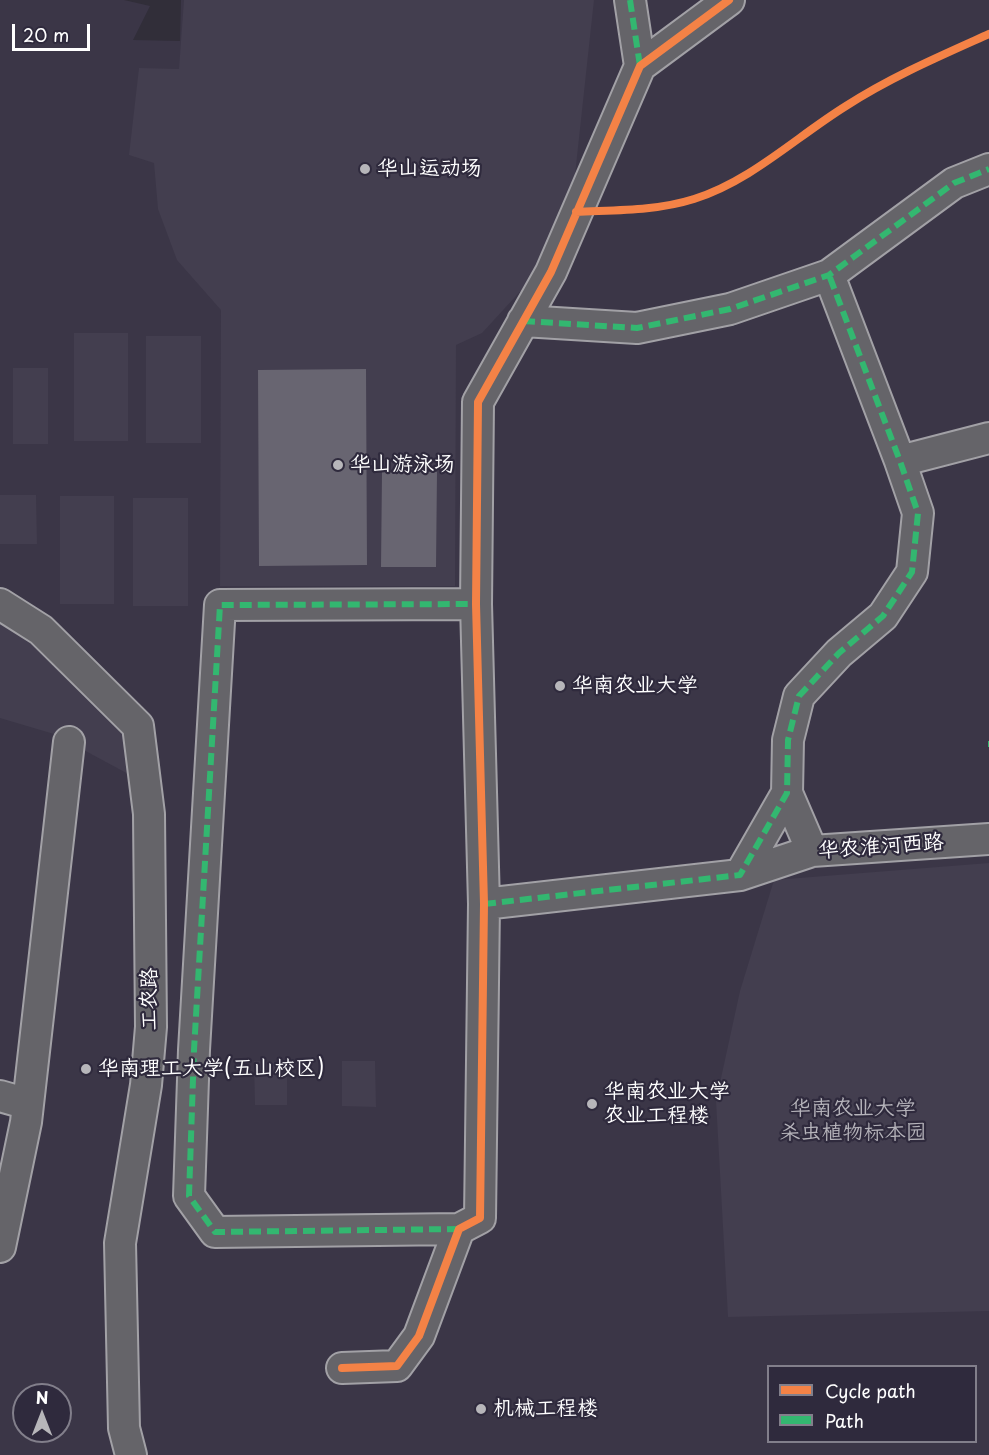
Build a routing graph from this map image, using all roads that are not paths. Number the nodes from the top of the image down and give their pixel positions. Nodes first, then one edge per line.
1 (630, 0) edge
2 (729, 0) edge
3 (640, 66) junction
4 (989, 169) edge
5 (829, 274) junction
6 (523, 321) junction
7 (989, 438) edge
8 (900, 461) junction
9 (0, 604) edge
10 (476, 604) junction
11 (69, 742) dead end
12 (787, 793) junction
13 (989, 839) edge
14 (812, 851) junction
15 (740, 875) junction
16 (484, 904) junction
17 (14, 1100) edge
18 (459, 1229) junction
19 (0, 1247) edge
20 (342, 1368) dead end
21 (130, 1455) edge

1 - 3 street
2 - 3 street
3 - 6 street
4 - 5 street
5 - 6 street
5 - 8 street
6 - 10 street
7 - 8 street
8 - 12 street
9 - 21 street, 工农路
10 - 16 street
10 - 18 street
11 - 17 street
12 - 14 street
12 - 15 street
13 - 14 street, 华农淮河西路
14 - 15 street, 华农淮河西路
15 - 16 street, 华农淮河西路
16 - 18 street
17 - 19 street
18 - 20 street

